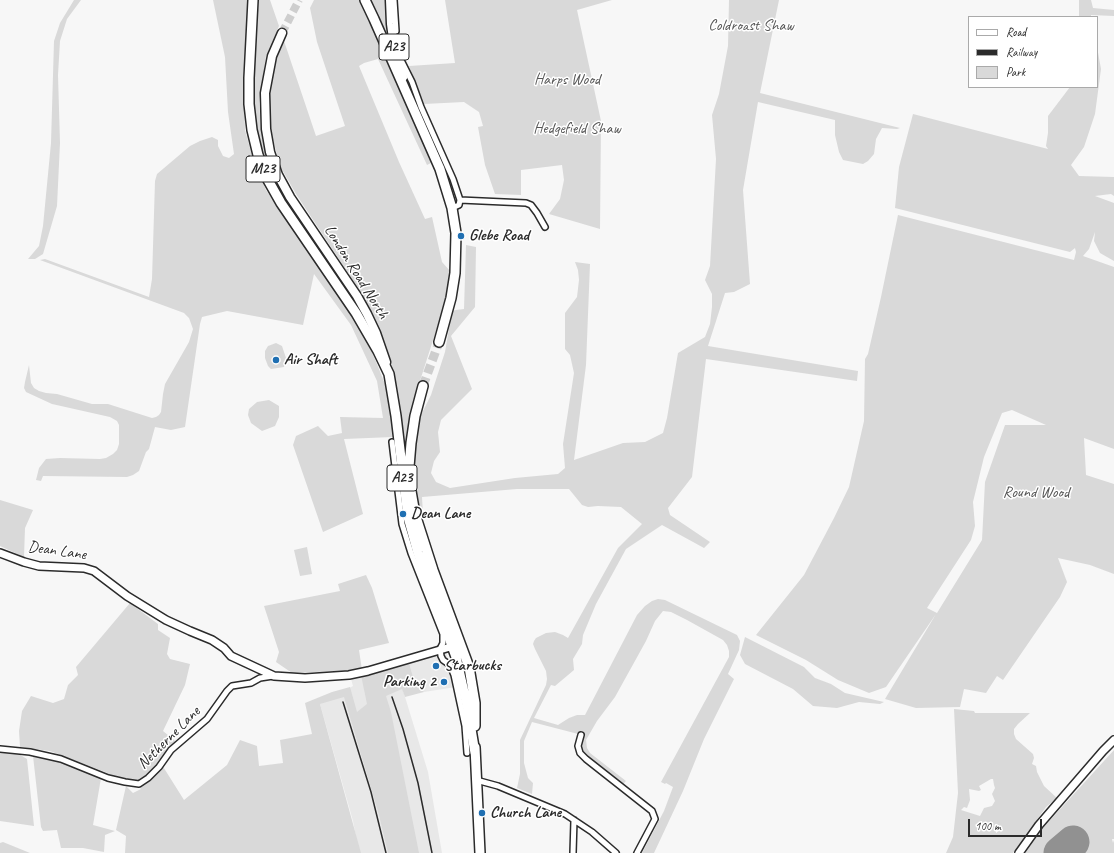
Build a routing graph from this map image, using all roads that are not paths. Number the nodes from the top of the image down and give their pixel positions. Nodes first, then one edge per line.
1 (252, 0) edge
2 (365, 0) edge
3 (390, 0) edge
4 (394, 0) edge
5 (282, 33) tunnel mouth
6 (406, 92) junction
7 (460, 200) junction
8 (452, 208) junction
9 (545, 227) dead end
10 (439, 342) tunnel mouth
11 (389, 374) junction
12 (424, 386) tunnel mouth
13 (392, 442) dead end
14 (0, 553) edge
15 (444, 630) junction
16 (456, 645) junction
17 (440, 649) junction
18 (274, 676) junction
19 (461, 689) junction
20 (581, 735) dead end
21 (1114, 740) edge
22 (0, 749) edge
23 (471, 753) junction
24 (476, 780) junction
25 (574, 820) junction
26 (480, 853) edge
27 (573, 853) edge
28 (616, 853) edge
29 (637, 853) edge
30 (1019, 853) edge

1 - 11 highway, M23
2 - 6 highway
3 - 6 main road, A23
4 - 7 street
5 - 11 main road, London Road North / A23
6 - 8 highway, A23
7 - 8 street
7 - 9 street
8 - 10 highway, A23
11 - 15 highway, London Road North / A23
12 - 16 highway, A23
13 - 15 street, London Road North
14 - 18 street, Dean Lane
15 - 16 highway, London Road North / A23
15 - 17 street
16 - 17 street, Dean Lane
16 - 19 highway, A23
16 - 23 highway, A23
17 - 18 street, Dean Lane
17 - 19 street
18 - 22 street, Netherne Lane
19 - 23 highway, A23
20 - 29 street
21 - 30 street
23 - 24 highway, A23
24 - 25 street
24 - 26 highway, A23
25 - 27 street
25 - 28 street

